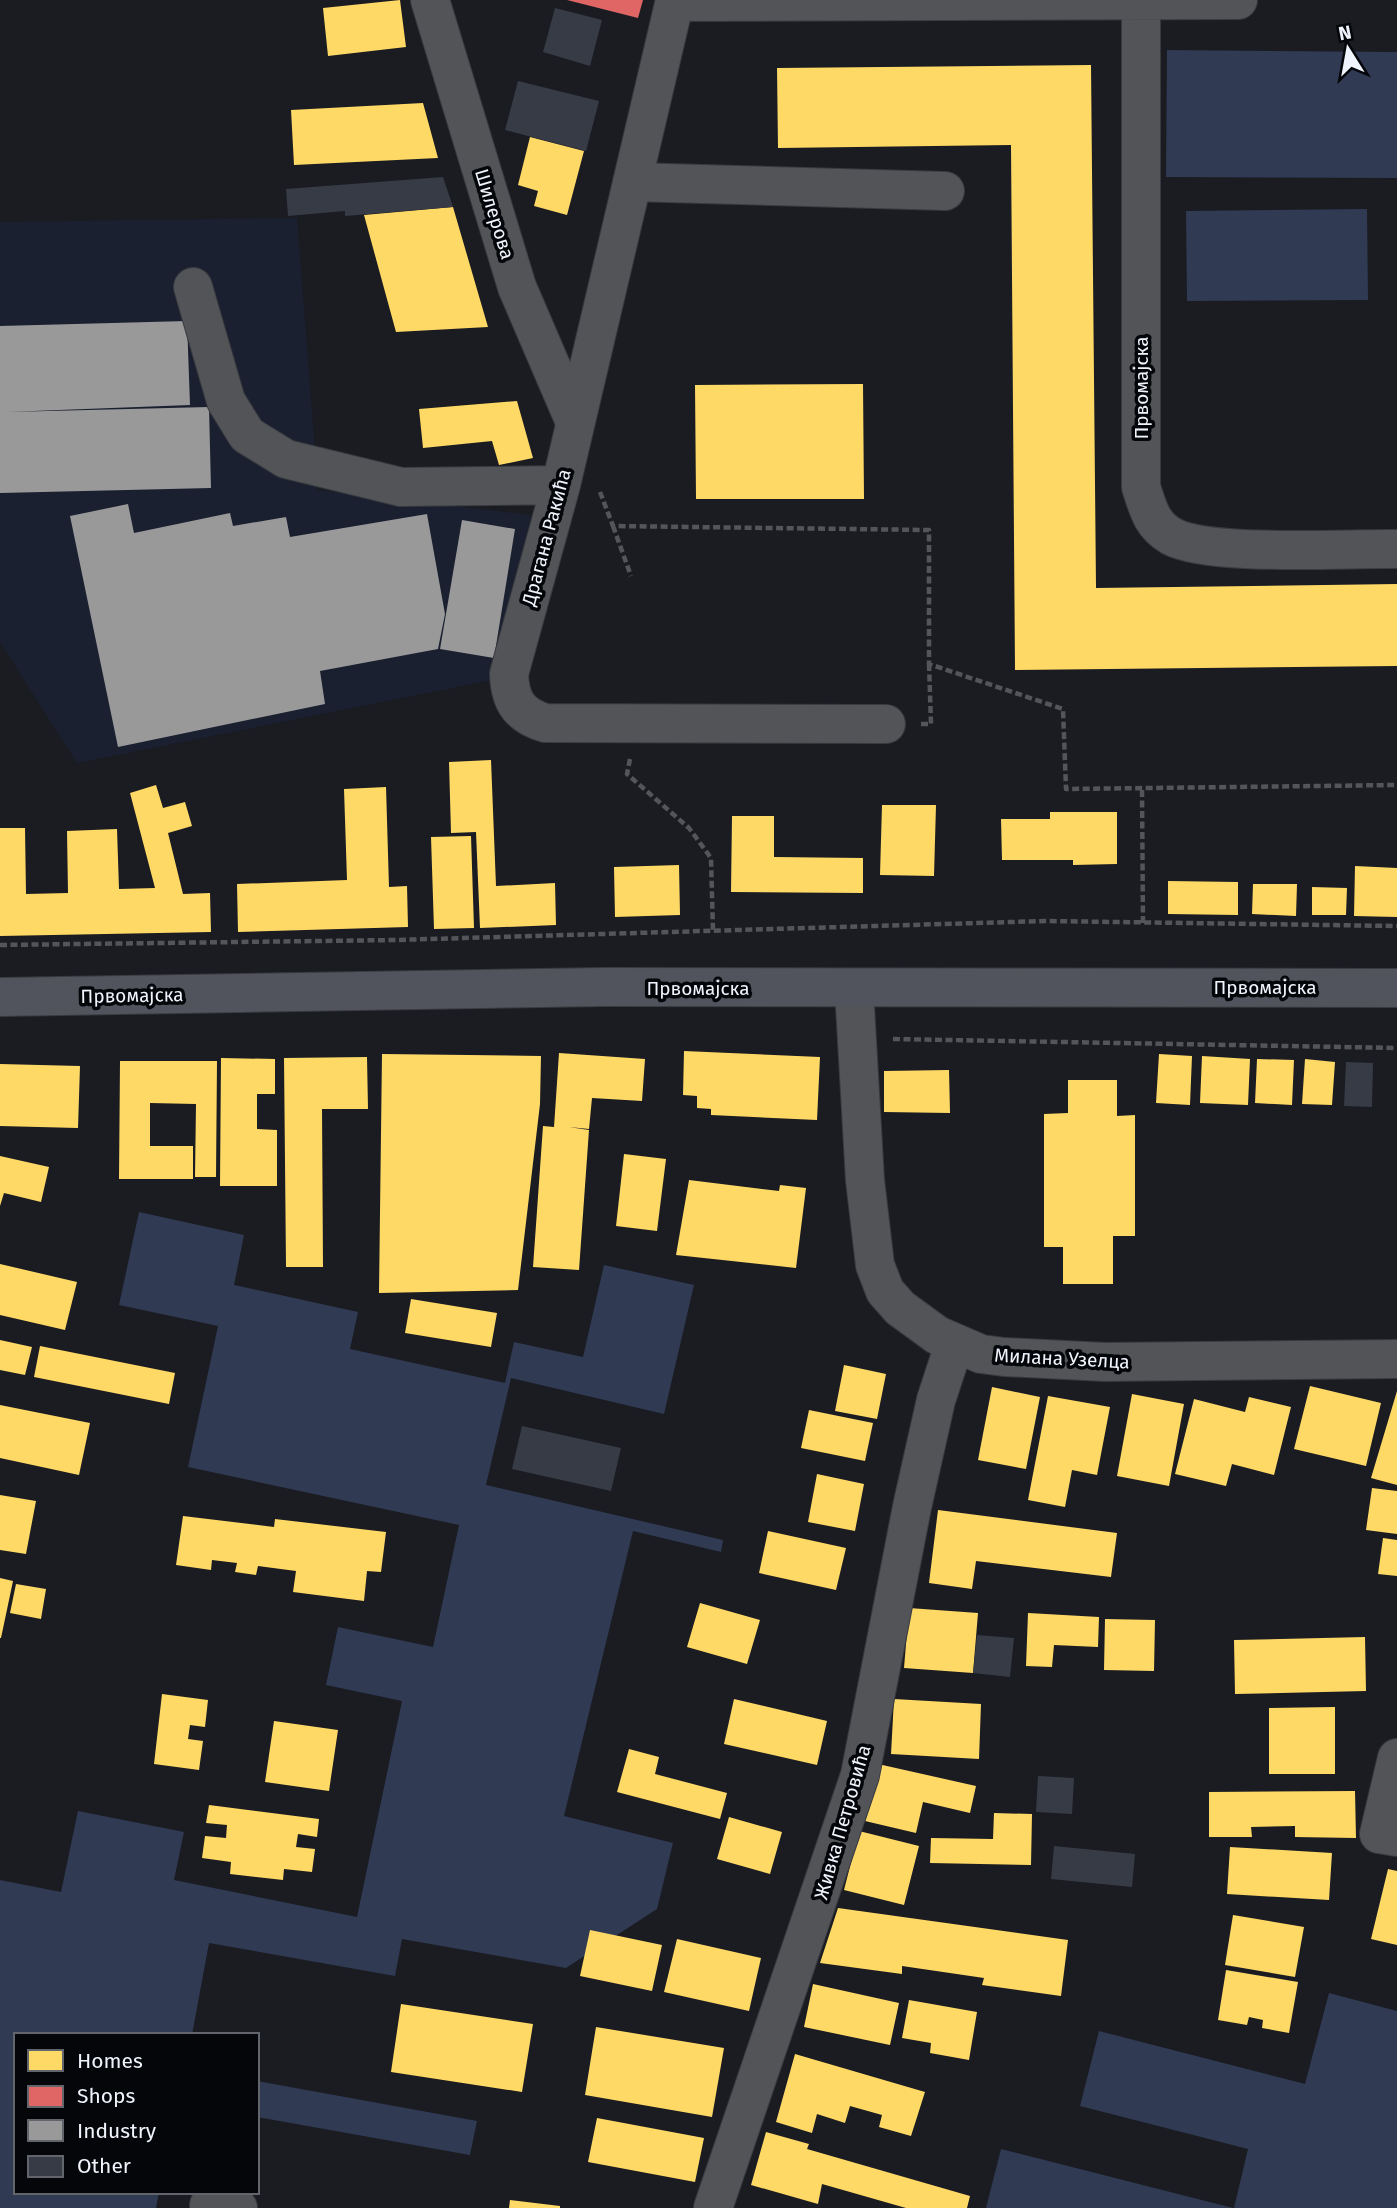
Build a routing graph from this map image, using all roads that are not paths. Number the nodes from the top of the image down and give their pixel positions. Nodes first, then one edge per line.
1 (430, 0) edge
2 (1238, 0) edge
3 (675, 1) edge
4 (1037, 1) edge
5 (1140, 1) edge
6 (632, 182) junction
7 (945, 191) dead end
8 (192, 287) dead end
9 (575, 422) junction
10 (561, 485) junction
11 (1397, 549) edge
12 (887, 724) dead end
13 (1397, 988) edge
14 (854, 989) junction
15 (0, 997) edge
16 (954, 1345) junction
17 (1397, 1359) edge
18 (1397, 1758) edge
19 (1397, 1838) edge
20 (713, 2208) edge

1 - 9 street, Шилерова
2 - 5 street
3 - 4 street
3 - 6 street, Драгана Ракића
4 - 5 street
5 - 11 street, Првомајска
6 - 7 street
6 - 9 street, Драгана Ракића
8 - 10 street
9 - 10 street, Драгана Ракића
10 - 12 street, Драгана Ракића
13 - 14 main road, Првомајска
14 - 15 main road, Првомајска
14 - 16 street, Милана Узелца
16 - 17 street, Милана Узелца
16 - 20 street, Живка Петровића
18 - 19 street

